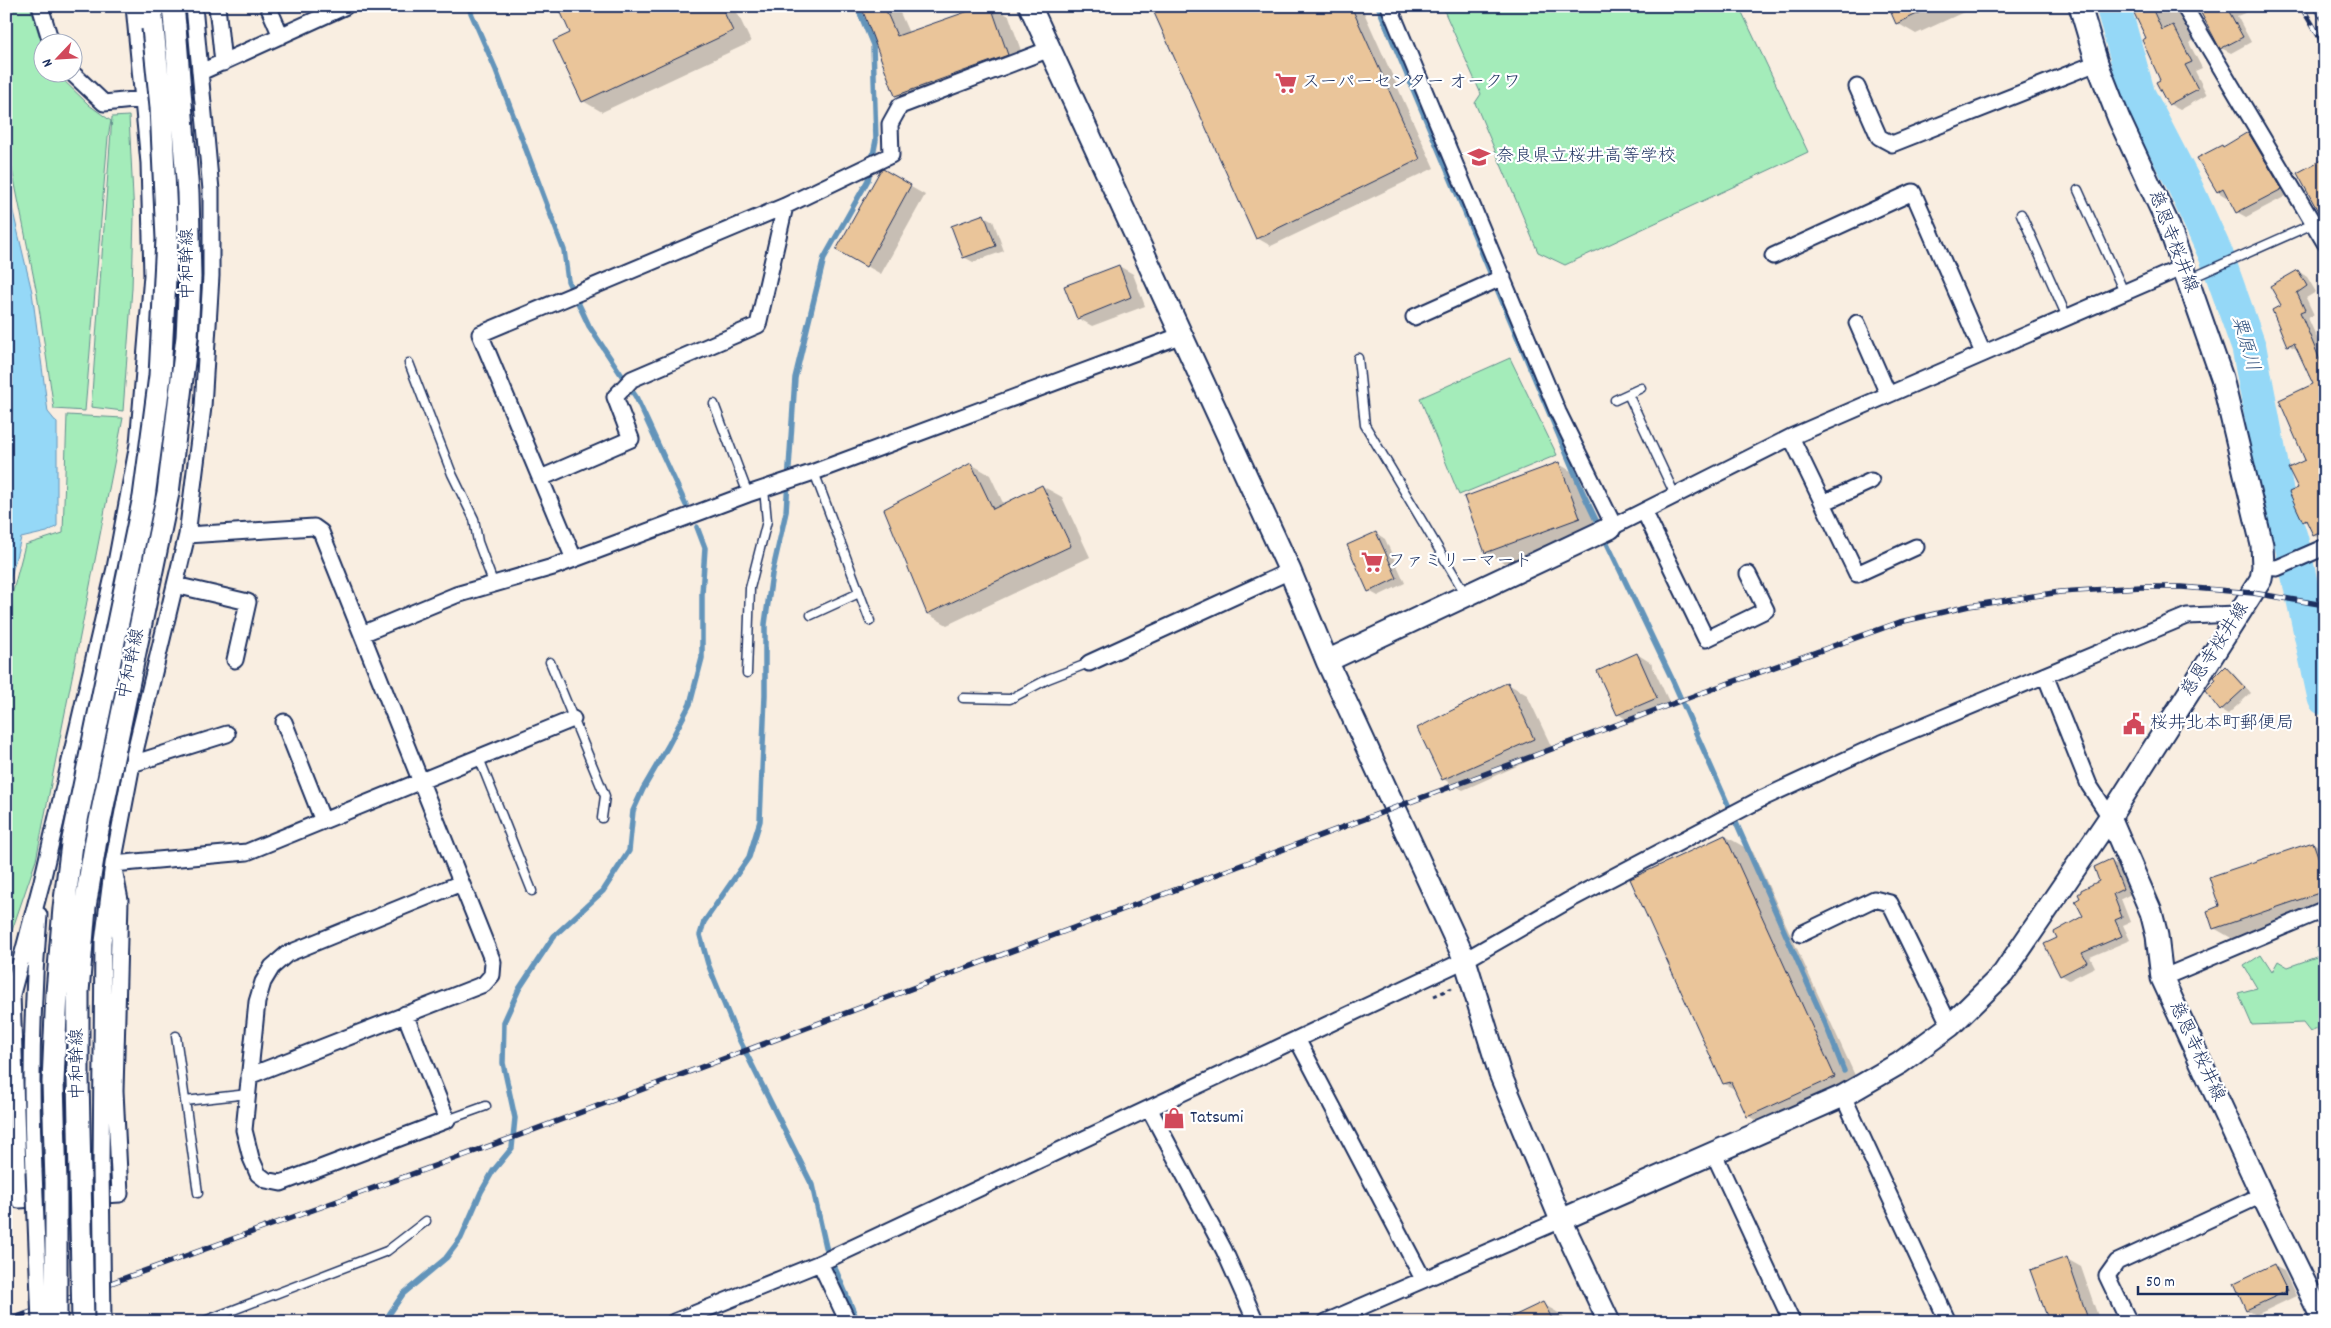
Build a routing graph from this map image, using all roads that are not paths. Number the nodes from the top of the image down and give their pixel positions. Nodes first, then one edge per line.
1 (40, 6) edge
2 (134, 6) edge
3 (151, 6) edge
4 (194, 6) edge
5 (217, 6) edge
6 (268, 6) edge
7 (346, 6) edge
8 (1030, 6) edge
9 (1389, 6) edge
10 (2080, 6) edge
11 (2184, 6) edge
12 (174, 16) edge
13 (48, 32) edge
14 (281, 36) junction
15 (1050, 49) junction
16 (223, 63) junction
17 (2097, 63) junction
18 (201, 72) junction
19 (82, 82) edge
20 (1857, 87) dead end
21 (143, 99) junction
22 (2078, 190) dead end
23 (785, 206) junction
24 (2022, 214) dead end
25 (2319, 220) edge
26 (2325, 243) edge
27 (1773, 256) dead end
28 (2192, 273) junction
29 (1501, 278) junction
30 (2124, 292) junction
31 (1414, 317) dead end
32 (2067, 317) junction
33 (1857, 323) dead end
34 (1182, 335) junction
35 (1983, 352) junction
36 (1358, 358) dead end
37 (409, 363) dead end
38 (1642, 388) dead end
39 (1628, 394) junction
40 (1888, 394) junction
41 (1616, 400) dead end
42 (714, 404) dead end
43 (1791, 437) junction
44 (814, 472) junction
45 (540, 478) junction
46 (1871, 481) dead end
47 (764, 488) junction
48 (748, 494) junction
49 (1675, 495) junction
50 (1823, 503) junction
51 (1644, 511) junction
52 (1605, 530) junction
53 (187, 534) junction
54 (1916, 548) dead end
55 (2318, 550) edge
56 (574, 559) junction
57 (2270, 567) junction
58 (1290, 571) junction
59 (1748, 574) dead end
60 (175, 585) junction
61 (494, 585) junction
62 (859, 593) junction
63 (1466, 595) junction
64 (2237, 614) junction
65 (811, 615) dead end
66 (870, 621) dead end
67 (362, 634) junction
68 (235, 660) dead end
69 (1327, 661) junction
70 (550, 662) dead end
71 (1089, 663) joint
72 (747, 673) dead end
73 (2044, 675) junction
74 (963, 698) dead end
75 (573, 719) junction
76 (284, 722) dead end
77 (227, 734) dead end
78 (479, 758) junction
79 (132, 764) junction
80 (421, 782) junction
81 (2110, 817) junction
82 (602, 818) dead end
83 (323, 821) junction
84 (113, 864) junction
85 (42, 881) junction
86 (461, 883) junction
87 (532, 891) dead end
88 (2325, 909) edge
89 (1801, 934) dead end
90 (1465, 960) junction
91 (2162, 978) junction
92 (405, 1014) junction
93 (1950, 1026) junction
94 (176, 1036) dead end
95 (1297, 1039) junction
96 (249, 1076) junction
97 (248, 1094) junction
98 (1843, 1096) junction
99 (185, 1101) junction
100 (486, 1106) dead end
101 (1150, 1110) junction
102 (447, 1120) junction
103 (1714, 1154) junction
104 (198, 1193) dead end
105 (2262, 1195) junction
106 (1561, 1220) junction
107 (426, 1221) dead end
108 (820, 1263) junction
109 (1423, 1279) junction
110 (40, 1322) edge
111 (56, 1322) edge
112 (83, 1322) edge
113 (103, 1322) edge
114 (202, 1322) edge
115 (674, 1322) edge
116 (848, 1322) edge
117 (1256, 1322) edge
118 (1326, 1322) edge
119 (1609, 1322) edge
120 (1792, 1322) edge
121 (1948, 1322) edge
122 (2129, 1322) edge
123 (2324, 1322) edge

1 - 13 street
2 - 21 street
3 - 111 main road, 中和幹線, bridge
4 - 18 street
5 - 16 street
6 - 14 street
7 - 14 street
8 - 15 main road
9 - 29 street
10 - 17 main road, 慈恩寺桜井線
11 - 25 street
12 - 112 main road, 中和幹線, bridge
14 - 16 street
15 - 23 street
15 - 34 main road
16 - 18 street
17 - 20 street
17 - 28 main road, 慈恩寺桜井線
18 - 53 street
19 - 21 street
21 - 85 street
22 - 30 lane
23 - 45 street
23 - 45 street
24 - 32 lane
25 - 26 street
25 - 28 lane
27 - 35 street
28 - 30 street
28 - 57 main road, 慈恩寺桜井線
29 - 31 street
29 - 52 street
30 - 32 street
32 - 35 street
33 - 40 street
34 - 44 street
34 - 58 main road
35 - 40 street
36 - 63 lane
37 - 61 lane
38 - 39 lane
39 - 41 lane
39 - 49 lane
40 - 43 street
42 - 48 lane
43 - 49 street
43 - 50 street
44 - 47 street
44 - 62 lane
45 - 56 street
46 - 50 street
47 - 48 street
47 - 72 lane
48 - 56 street
49 - 51 street
50 - 54 street
51 - 52 street
51 - 59 street
52 - 63 main road
53 - 60 street
53 - 67 street
55 - 57 street
56 - 61 street
57 - 64 main road, 慈恩寺桜井線
58 - 69 main road
58 - 71 street
60 - 68 street
60 - 79 street
61 - 67 street
62 - 65 lane
62 - 66 lane
63 - 69 main road
64 - 73 street
64 - 81 main road, 慈恩寺桜井線
67 - 80 street
69 - 90 main road
70 - 75 lane
71 - 74 lane
73 - 81 street
73 - 90 street
75 - 78 street
75 - 82 lane
76 - 83 street
77 - 79 street
78 - 80 street
78 - 87 lane
79 - 84 street
80 - 83 street
80 - 86 street
81 - 91 main road, 慈恩寺桜井線
81 - 93 main road
83 - 84 street
84 - 85 street
84 - 113 street, bridge
85 - 110 street, bridge
86 - 92 street
86 - 96 street
88 - 91 street
89 - 93 street
90 - 95 street
90 - 106 main road
91 - 105 main road, 慈恩寺桜井線
92 - 96 street
92 - 102 street
93 - 98 main road
94 - 99 lane
95 - 101 street
95 - 109 street
96 - 97 street
97 - 99 lane
97 - 102 street
98 - 103 main road
98 - 121 street
99 - 104 lane
100 - 102 lane
101 - 108 street
101 - 117 street
103 - 106 main road
103 - 120 street
105 - 122 street
105 - 123 main road, 慈恩寺桜井線
106 - 109 street
106 - 119 main road
107 - 114 lane
108 - 115 street
108 - 116 street
109 - 118 street

